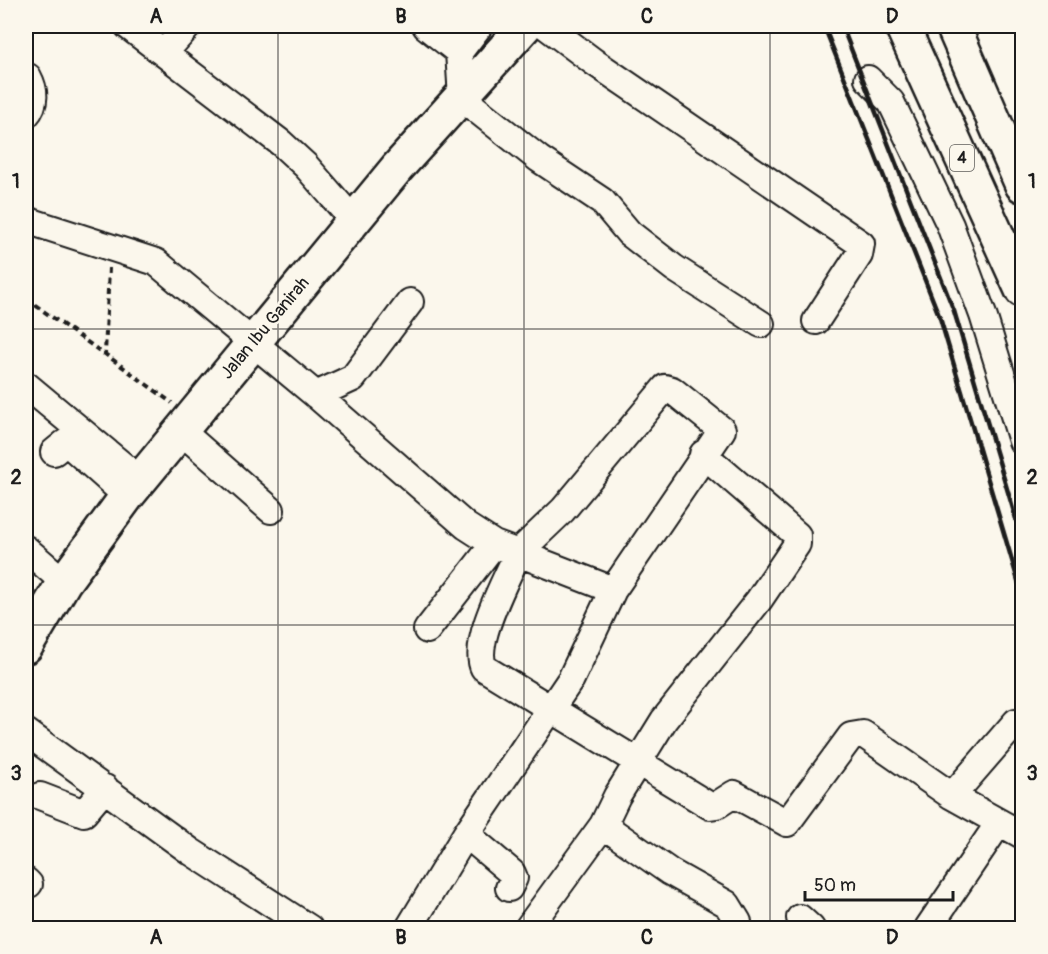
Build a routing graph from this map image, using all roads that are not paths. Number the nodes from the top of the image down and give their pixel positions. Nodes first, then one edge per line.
1 (128, 26) edge
2 (188, 26) edge
3 (426, 26) edge
4 (479, 26) edge
5 (525, 26) edge
6 (546, 26) edge
7 (902, 26) edge
8 (953, 26) edge
9 (164, 52) junction
10 (459, 52) junction
11 (28, 77) dead end
12 (868, 79) dead end
13 (462, 98) junction
14 (26, 115) edge
15 (1023, 185) edge
16 (26, 220) edge
17 (353, 220) junction
18 (1023, 290) edge
19 (410, 302) dead end
20 (816, 321) dead end
21 (761, 324) dead end
22 (252, 341) junction
23 (26, 385) edge
24 (316, 395) junction
25 (186, 424) junction
26 (1023, 441) edge
27 (54, 452) dead end
28 (703, 454) junction
29 (134, 488) junction
30 (271, 510) dead end
31 (494, 544) junction
32 (26, 549) edge
33 (519, 552) junction
34 (64, 582) junction
35 (613, 590) junction
36 (427, 630) dead end
37 (26, 646) edge
38 (549, 710) junction
39 (1016, 722) dead end
40 (26, 732) edge
41 (638, 761) junction
42 (105, 788) junction
43 (40, 796) dead end
44 (952, 796) junction
45 (999, 824) junction
46 (603, 825) junction
47 (466, 834) junction
48 (1023, 835) edge
49 (509, 888) dead end
50 (738, 922) dead end
51 (309, 928) edge
52 (409, 928) edge
53 (528, 928) edge
54 (928, 928) edge

1 - 9 street
2 - 9 street
3 - 10 street
4 - 10 street
5 - 13 main road, Jalan Ibu Ganirah
6 - 20 street
7 - 18 main road, 4
8 - 15 main road
9 - 17 street
10 - 13 street
11 - 14 street
12 - 26 street
13 - 17 main road, Jalan Ibu Ganirah
13 - 21 street
16 - 22 street
17 - 22 main road, Jalan Ibu Ganirah
19 - 24 street
22 - 24 street
22 - 25 main road, Jalan Ibu Ganirah
23 - 29 street
24 - 31 street
25 - 29 main road, Jalan Ibu Ganirah
25 - 30 street
27 - 29 street
28 - 33 street
28 - 35 street
28 - 41 street
29 - 34 main road, Jalan Ibu Ganirah
31 - 33 street
31 - 36 street
32 - 34 street
33 - 35 street
33 - 38 street
34 - 37 main road, Jalan Ibu Ganirah
35 - 38 street
38 - 41 street
38 - 47 street
39 - 44 street
40 - 42 street
41 - 44 street
41 - 46 street
42 - 43 street
42 - 51 street
44 - 45 street
45 - 48 street
45 - 54 street
46 - 50 street
46 - 53 street
47 - 49 street
47 - 52 street

